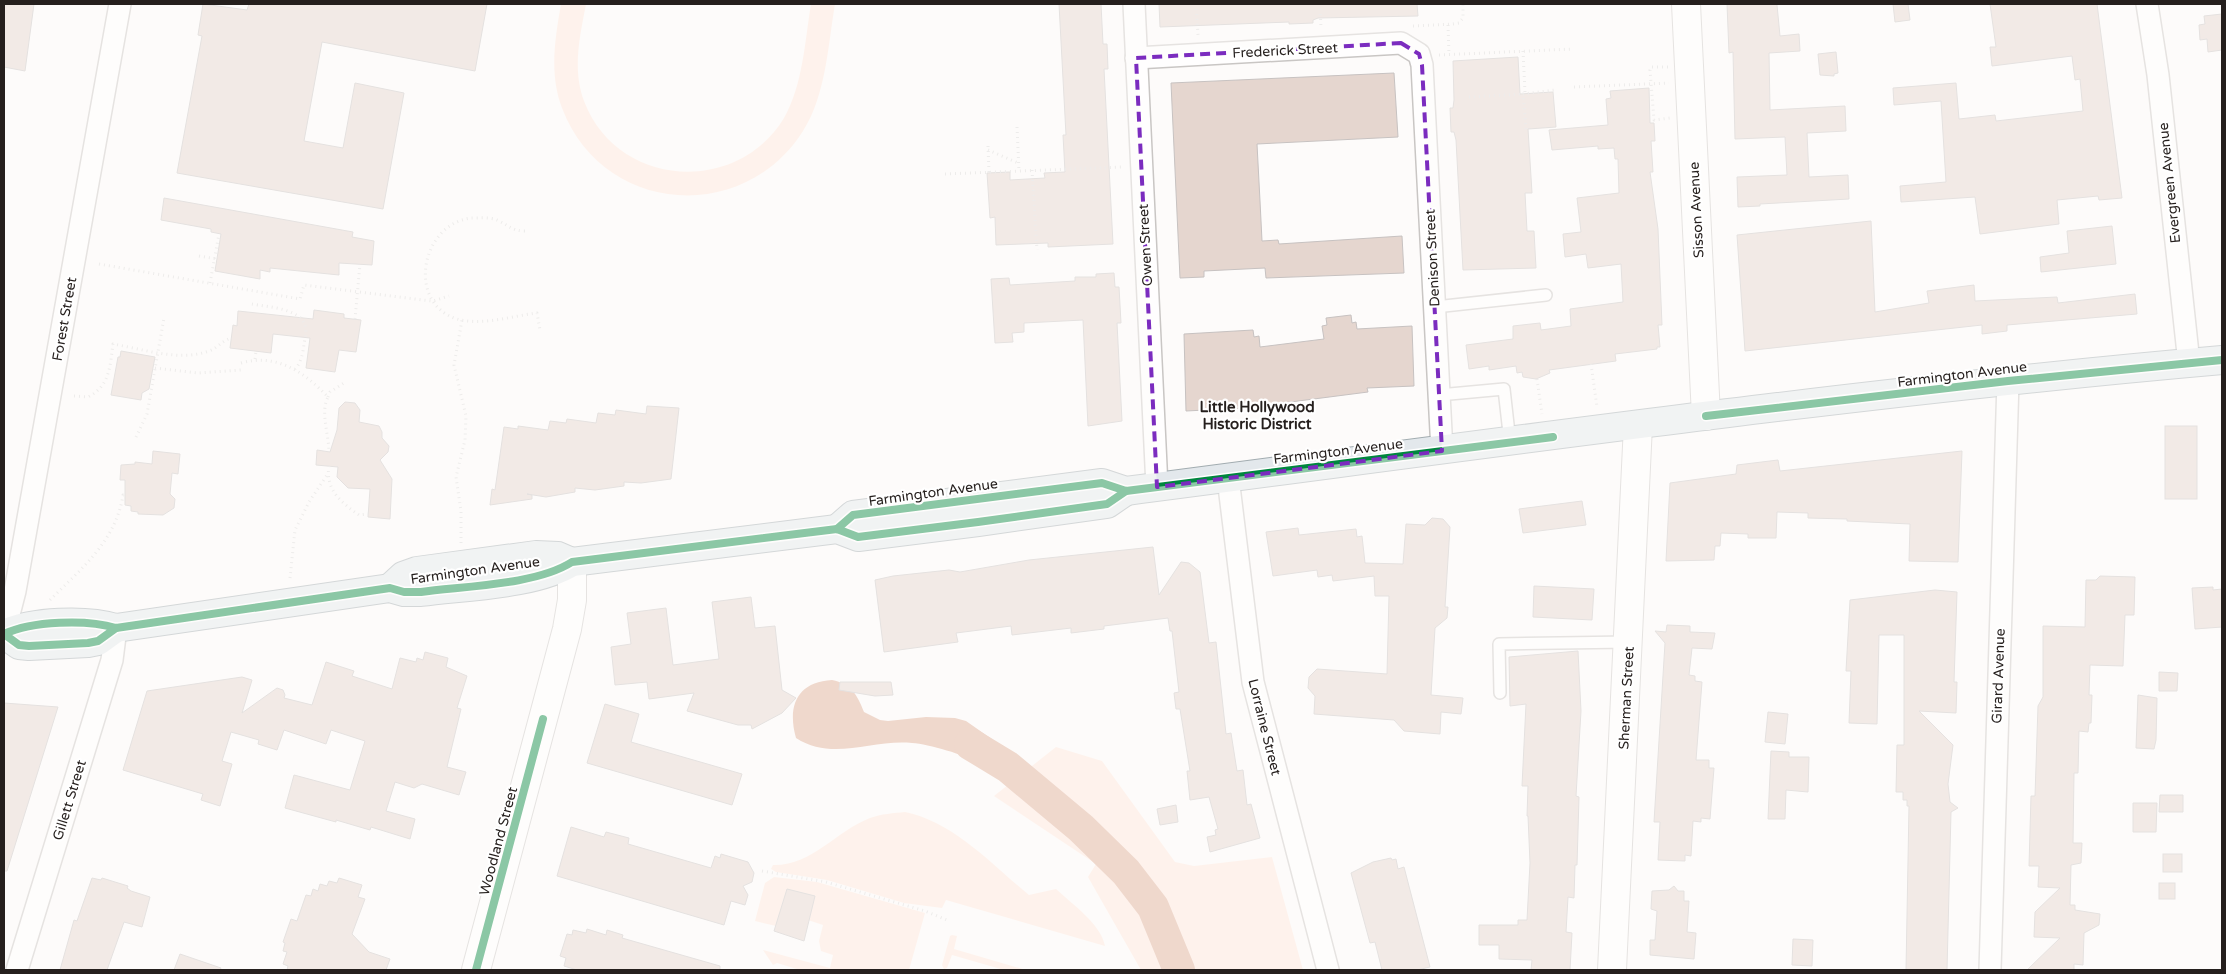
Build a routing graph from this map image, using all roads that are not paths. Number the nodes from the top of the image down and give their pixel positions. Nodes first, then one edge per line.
1 (120, 4) edge
2 (1134, 4) edge
3 (1686, 4) edge
4 (2148, 4) edge
5 (1136, 58) junction
6 (1430, 60) joint
7 (1546, 295) dead end
8 (1435, 307) junction
9 (2222, 360) edge
10 (2189, 363) junction
11 (2008, 381) junction
12 (1439, 395) junction
13 (1706, 416) junction
14 (1638, 425) junction
15 (1510, 442) junction
16 (1442, 451) junction
17 (1228, 478) junction
18 (1157, 487) junction
19 (572, 562) junction
20 (116, 628) junction
21 (4, 634) edge
22 (1629, 642) junction
23 (1500, 692) dead end
24 (17, 970) edge
25 (476, 970) edge
26 (1328, 970) edge
27 (1612, 970) edge
28 (1990, 970) edge

1 - 21 street, Forest Street
2 - 5 street, Owen Street
3 - 13 main road, Sisson Avenue
4 - 10 street, Evergreen Avenue
5 - 6 street, Frederick Street
5 - 18 street, Owen Street
6 - 8 street, Denison Street
7 - 8 lane
8 - 12 street, Denison Street
9 - 10 main road, Farmington Avenue
10 - 11 main road, Farmington Avenue
11 - 13 main road, Farmington Avenue
11 - 28 street, Girard Avenue
12 - 15 lane
12 - 16 street, Denison Street
13 - 14 main road, Farmington Avenue
14 - 15 main road, Farmington Avenue
14 - 22 main road, Sherman Street
15 - 16 main road, Farmington Avenue
16 - 17 main road, Farmington Avenue
17 - 18 main road, Farmington Avenue
17 - 26 street, Lorraine Street
18 - 19 main road, Farmington Avenue
19 - 20 main road, Farmington Avenue
19 - 25 main road, Woodland Street
20 - 21 main road, Farmington Avenue
20 - 24 street, Gillett Street
22 - 23 lane
22 - 27 main road, Sherman Street

